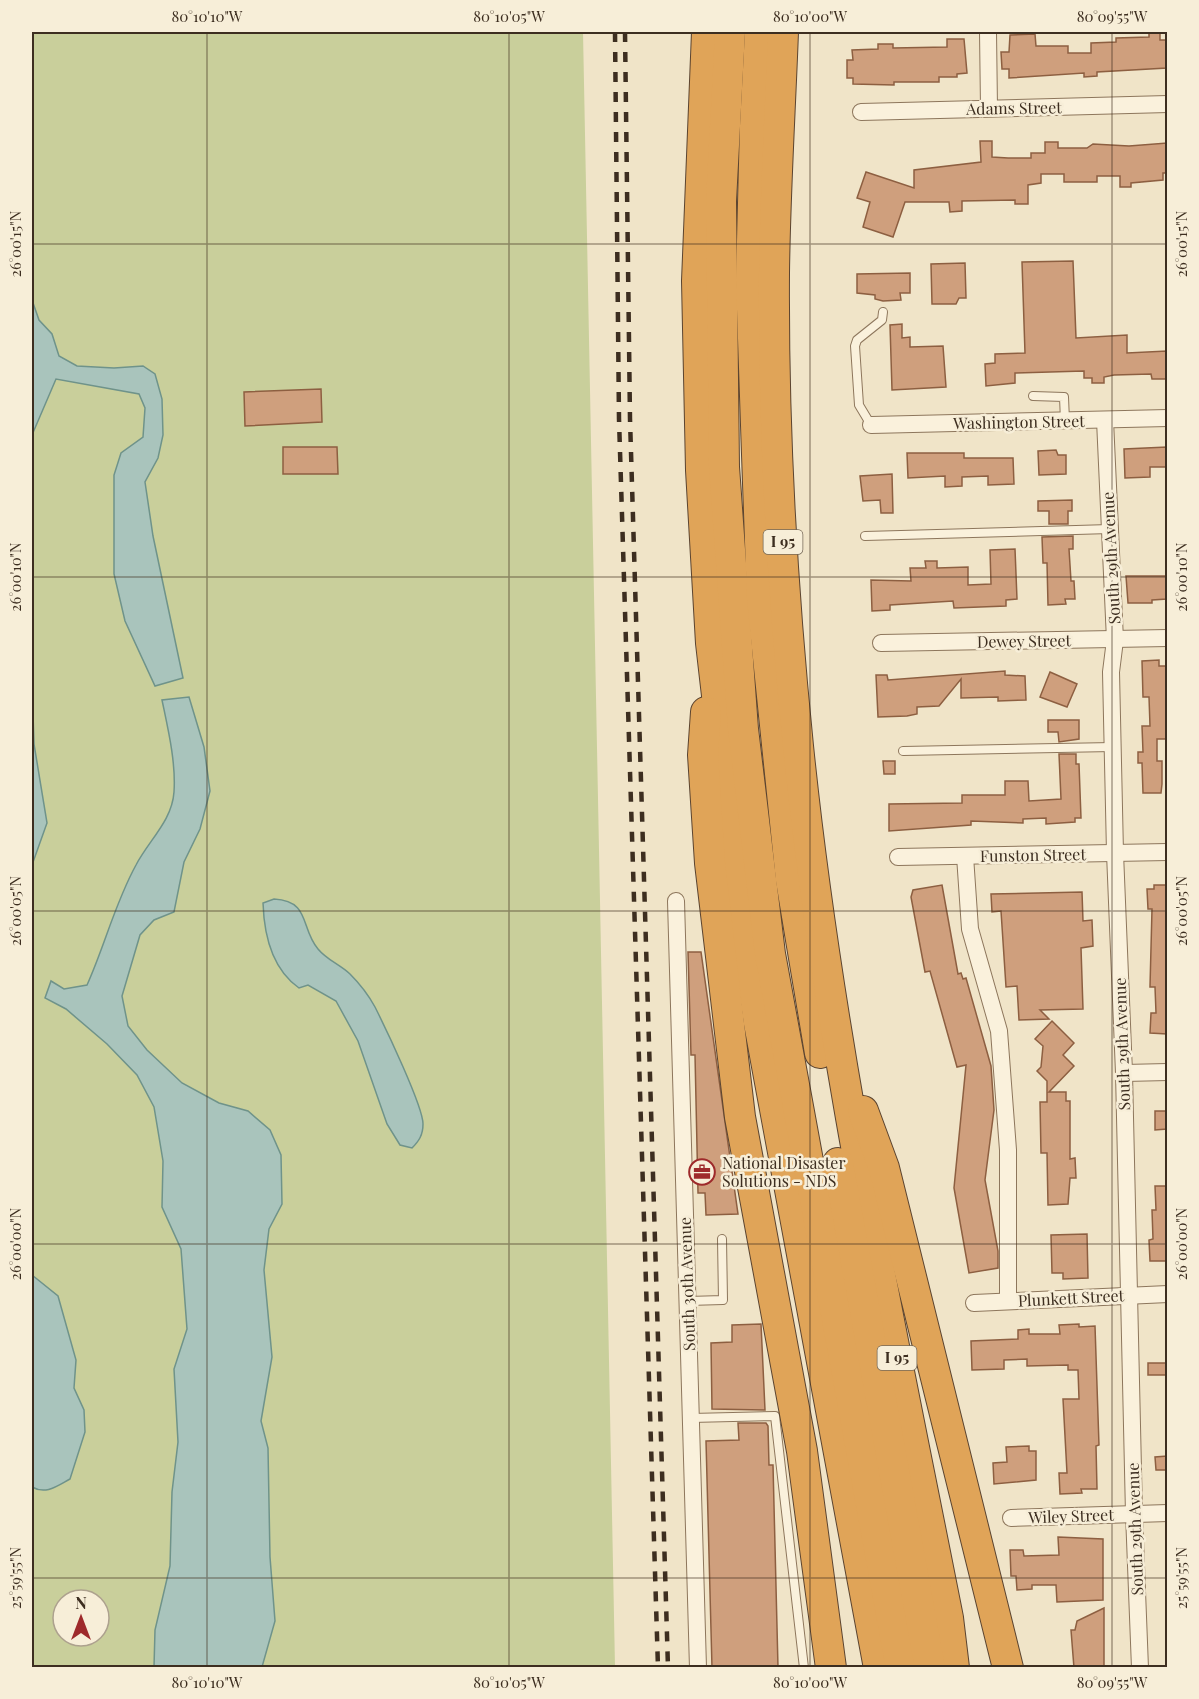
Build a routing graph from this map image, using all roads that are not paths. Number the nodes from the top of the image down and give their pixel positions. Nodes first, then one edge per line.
1 (707, 32) edge
2 (730, 32) edge
3 (760, 32) edge
4 (783, 32) edge
5 (987, 32) edge
6 (1167, 104) edge
7 (989, 108) junction
8 (861, 112) dead end
9 (884, 312) dead end
10 (1033, 396) dead end
11 (1167, 418) edge
12 (1105, 420) junction
13 (1065, 421) junction
14 (871, 425) joint
15 (1110, 529) junction
16 (866, 536) dead end
17 (1167, 638) edge
18 (1115, 640) junction
19 (711, 643) junction
20 (881, 643) dead end
21 (1113, 747) junction
22 (903, 751) dead end
23 (1167, 852) edge
24 (1115, 853) junction
25 (965, 856) junction
26 (898, 857) dead end
27 (676, 901) dead end
28 (839, 1049) junction
29 (1167, 1072) edge
30 (1124, 1073) junction
31 (722, 1239) dead end
32 (1167, 1294) edge
33 (1130, 1295) junction
34 (688, 1301) junction
35 (1008, 1301) junction
36 (974, 1303) dead end
37 (691, 1418) junction
38 (1167, 1513) edge
39 (1134, 1514) junction
40 (1011, 1518) dead end
41 (698, 1668) edge
42 (804, 1668) edge
43 (831, 1668) edge
44 (879, 1668) edge
45 (901, 1668) edge
46 (930, 1668) edge
47 (954, 1668) edge
48 (1008, 1668) edge
49 (1140, 1668) edge

1 - 19 highway
2 - 45 highway
3 - 46 highway
4 - 28 highway, I 95
5 - 7 street
6 - 7 street, Adams Street
7 - 8 street, Adams Street
9 - 14 lane
10 - 13 lane
11 - 12 street, Washington Street
12 - 13 street, Washington Street
12 - 15 street, South 29th Avenue
13 - 14 street, Washington Street
15 - 16 lane
15 - 18 street, South 29th Avenue
17 - 18 street, Dewey Street
18 - 20 street, Dewey Street
18 - 21 street, South 29th Avenue
19 - 43 highway
19 - 44 highway
21 - 22 lane
21 - 24 street, South 29th Avenue
23 - 24 street, Funston Street
24 - 25 street, Funston Street
24 - 30 street, South 29th Avenue
25 - 26 street, Funston Street
25 - 35 street
27 - 34 street, South 30th Avenue
28 - 47 highway, I 95
28 - 48 highway
29 - 30 street
30 - 33 street, South 29th Avenue
31 - 34 lane
32 - 33 street, Plunkett Street
33 - 35 street, Plunkett Street
33 - 39 street, South 29th Avenue
34 - 37 street, South 30th Avenue
35 - 36 street, Plunkett Street
37 - 41 street, South 30th Avenue
37 - 42 lane
38 - 39 street, Wiley Street
39 - 40 street, Wiley Street
39 - 49 street, South 29th Avenue

